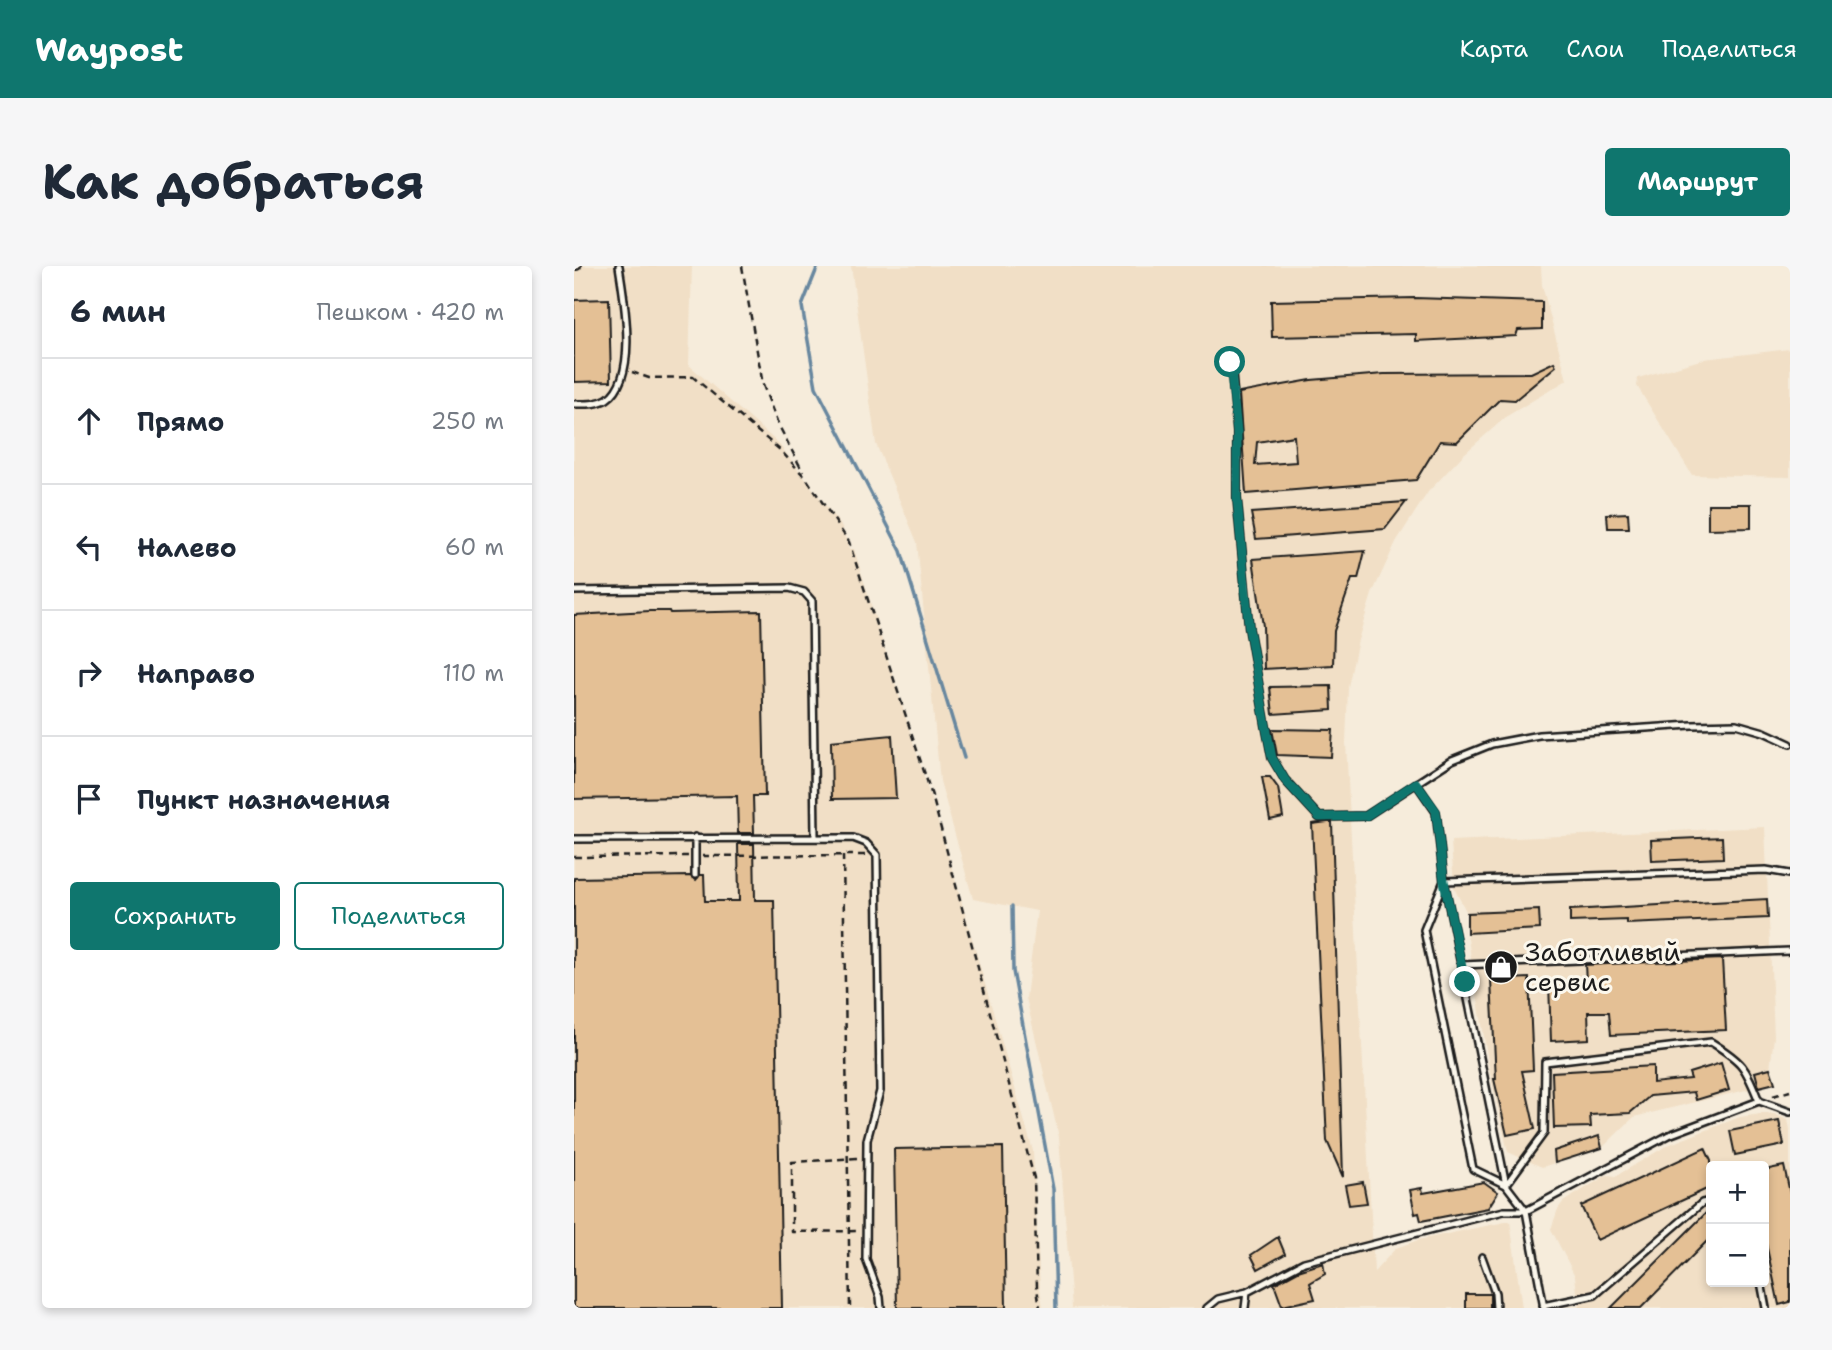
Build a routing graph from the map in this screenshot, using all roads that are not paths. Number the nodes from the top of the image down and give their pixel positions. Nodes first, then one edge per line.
1 (619, 266) edge
2 (1230, 362) dead end
3 (574, 404) edge
4 (574, 591) edge
5 (1790, 744) edge
6 (1416, 783) junction
7 (695, 837) junction
8 (815, 837) junction
9 (574, 839) edge
10 (1790, 874) edge
11 (695, 875) dead end
12 (1444, 881) junction
13 (1790, 951) edge
14 (1462, 965) junction
15 (1759, 1101) junction
16 (1790, 1112) edge
17 (1506, 1185) junction
18 (1706, 1202) edge
19 (1527, 1212) junction
20 (1482, 1257) dead end
21 (1762, 1287) edge
22 (1247, 1292) junction
23 (1544, 1307) edge
24 (881, 1308) edge
25 (1207, 1308) edge
26 (1245, 1308) edge
27 (1496, 1308) edge
28 (1766, 1308) edge

1 - 3 lane
2 - 6 lane
4 - 8 lane
5 - 6 lane
6 - 12 lane
7 - 8 lane
7 - 9 lane
7 - 11 lane
8 - 24 lane
10 - 12 lane
12 - 14 lane
12 - 17 lane
13 - 14 lane
14 - 17 lane
15 - 16 lane
15 - 17 lane
15 - 19 lane
17 - 19 lane
18 - 23 lane
19 - 22 lane
19 - 23 lane
20 - 27 lane
21 - 28 lane
22 - 25 lane
22 - 26 lane

